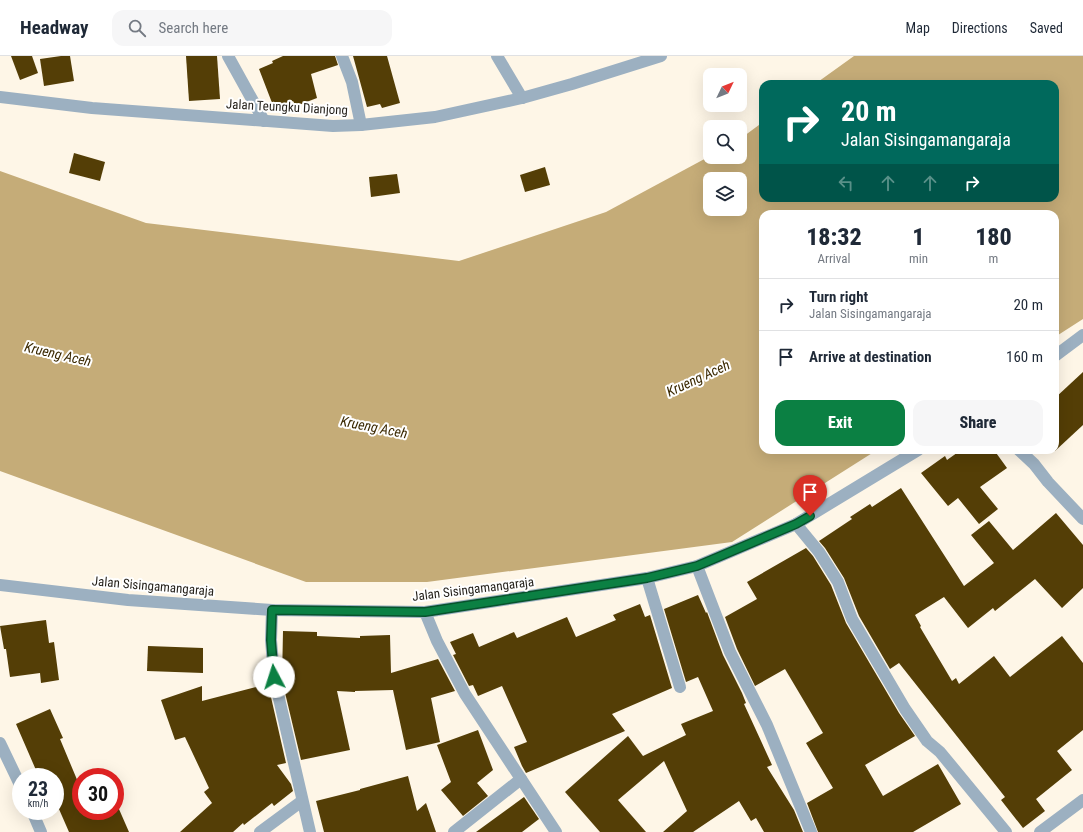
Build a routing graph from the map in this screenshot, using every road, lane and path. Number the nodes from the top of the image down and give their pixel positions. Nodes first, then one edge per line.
1 (228, 56) edge
2 (342, 56) edge
3 (497, 56) edge
4 (655, 57) edge
5 (0, 95) edge
6 (522, 98) junction
7 (264, 121) junction
8 (362, 125) junction
9 (1083, 335) edge
10 (1059, 353) edge
11 (911, 454) edge
12 (1023, 454) edge
13 (1083, 519) edge
14 (796, 524) junction
15 (697, 566) junction
16 (647, 578) junction
17 (0, 584) edge
18 (272, 610) junction
19 (425, 612) junction
20 (680, 687) dead end
21 (0, 743) edge
22 (12, 768) edge
23 (521, 779) junction
24 (1083, 800) edge
25 (302, 802) junction
26 (36, 820) edge
27 (41, 832) edge
28 (260, 832) edge
29 (310, 832) edge
30 (454, 832) edge
31 (556, 832) edge
32 (811, 832) edge
33 (1006, 832) edge
34 (1040, 832) edge

1 - 7 street
2 - 8 street
3 - 6 street
4 - 6 street, Jalan Teungku Dianjong
5 - 7 street, Jalan Teungku Dianjong
6 - 8 street, Jalan Teungku Dianjong
7 - 8 street, Jalan Teungku Dianjong
9 - 10 street
11 - 14 street, Jalan Sisingamangaraja
12 - 13 street
14 - 15 street, Jalan Sisingamangaraja
14 - 33 street
15 - 16 street, Jalan Sisingamangaraja
15 - 32 street
16 - 19 street, Jalan Sisingamangaraja
16 - 20 street
17 - 18 street, Jalan Sisingamangaraja
18 - 19 street, Jalan Sisingamangaraja
18 - 25 street
19 - 23 street
21 - 22 street
23 - 30 street
23 - 31 street
24 - 34 street
25 - 28 street
25 - 29 street
26 - 27 street

